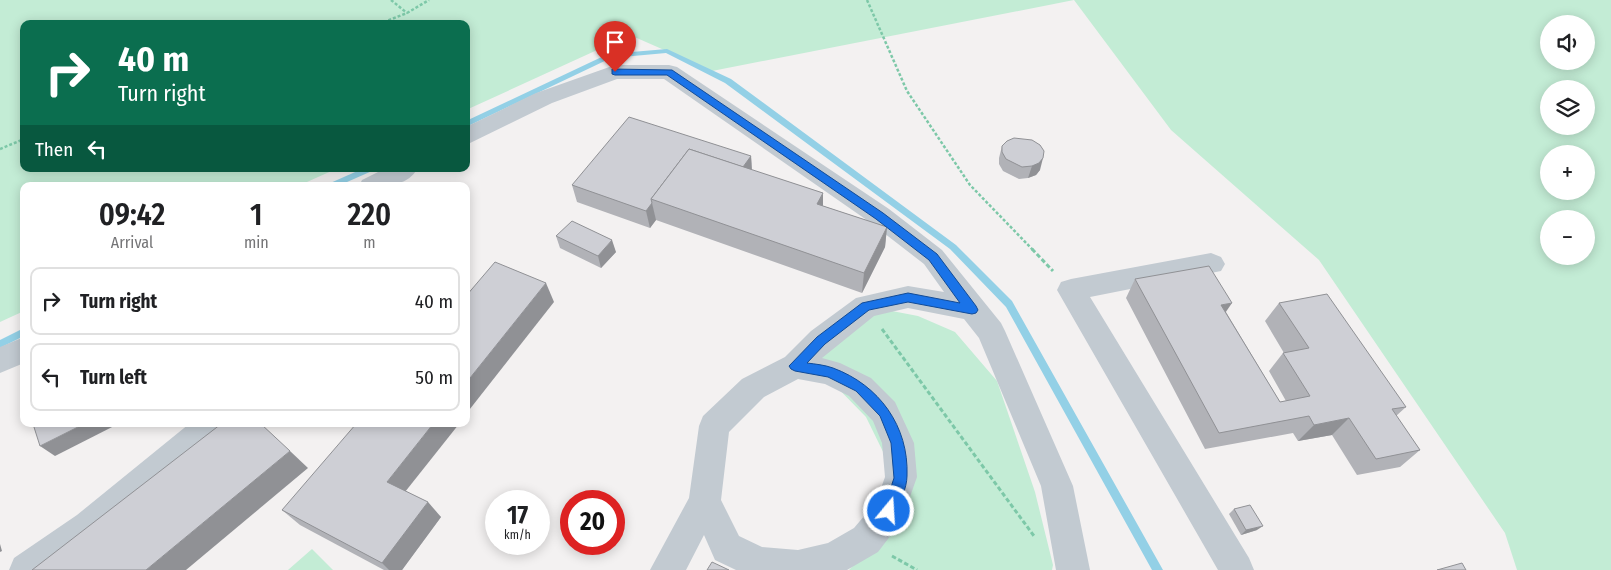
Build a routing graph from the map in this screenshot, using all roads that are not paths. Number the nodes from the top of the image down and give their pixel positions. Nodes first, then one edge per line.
1 (470, 136) edge
2 (399, 172) edge
3 (378, 182) edge
4 (1211, 264) dead end
5 (972, 310) junction
6 (20, 352) edge
7 (0, 361) edge
8 (795, 366) junction
9 (207, 427) edge
10 (704, 501) junction
11 (26, 570) edge
12 (667, 570) edge
13 (1073, 570) edge
14 (1237, 570) edge

1 - 5 street
2 - 3 street
4 - 14 street
5 - 8 street
5 - 13 street
6 - 7 street
8 - 10 street
8 - 10 street
9 - 11 street
10 - 12 street

